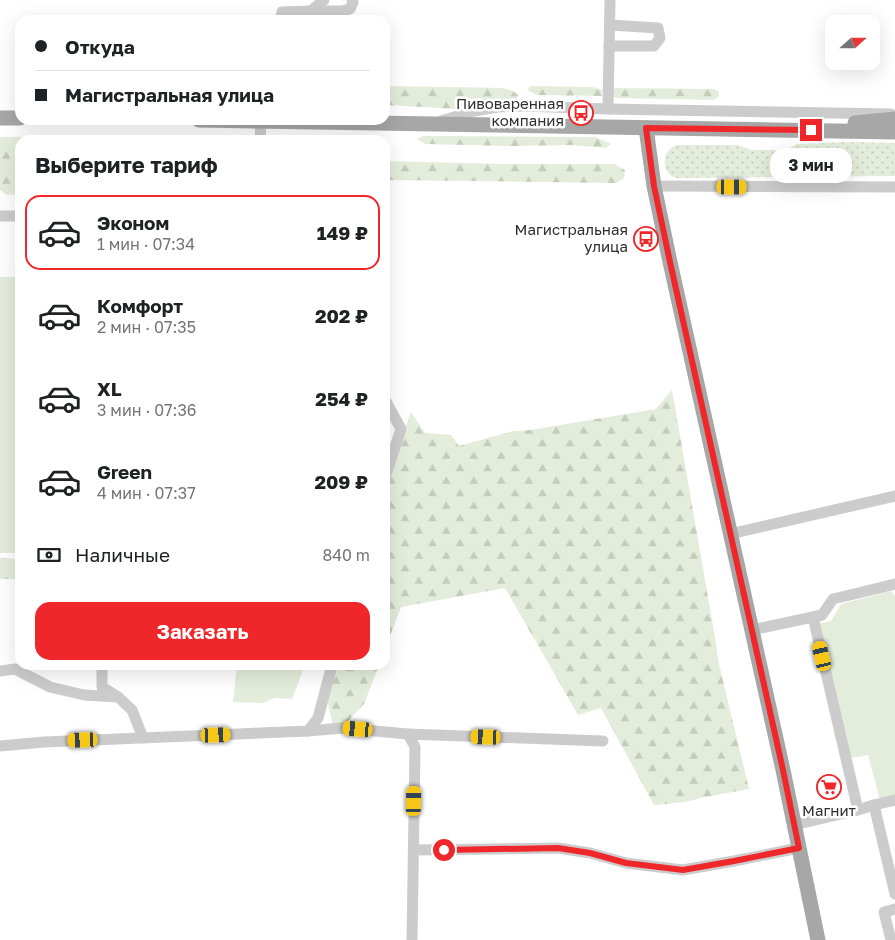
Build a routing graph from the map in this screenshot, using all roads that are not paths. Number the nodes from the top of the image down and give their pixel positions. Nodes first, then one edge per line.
1 (324, 0) edge
2 (352, 0) edge
3 (610, 0) edge
4 (311, 10) junction
5 (281, 15) edge
6 (610, 25) junction
7 (609, 46) junction
8 (608, 110) junction
9 (895, 114) edge
10 (0, 118) edge
11 (15, 118) edge
12 (895, 119) edge
13 (390, 122) edge
14 (433, 124) junction
15 (646, 128) junction
16 (794, 130) junction
17 (895, 132) edge
18 (654, 186) junction
19 (895, 187) edge
20 (0, 216) edge
21 (15, 216) edge
22 (390, 409) edge
23 (390, 462) edge
24 (895, 496) edge
25 (730, 534) junction
26 (895, 584) edge
27 (813, 617) junction
28 (752, 630) junction
29 (15, 668) edge
30 (18, 670) edge
31 (102, 670) edge
32 (331, 670) edge
33 (0, 671) edge
34 (118, 697) junction
35 (308, 732) junction
36 (408, 734) junction
37 (142, 738) junction
38 (603, 741) dead end
39 (0, 746) edge
40 (895, 800) edge
41 (874, 805) junction
42 (858, 810) junction
43 (794, 825) junction
44 (799, 848) junction
45 (414, 850) junction
46 (895, 894) edge
47 (895, 909) edge
48 (412, 940) edge
49 (818, 940) edge
50 (891, 940) edge

1 - 4 street
2 - 4 street
3 - 6 street
4 - 5 street
6 - 7 street
6 - 7 street
7 - 8 street
8 - 9 street
8 - 14 street
10 - 11 main road
12 - 16 main road
13 - 14 main road
14 - 15 main road
15 - 16 main road
15 - 18 main road
16 - 17 main road
18 - 19 street
18 - 25 main road
20 - 21 street
22 - 23 street
24 - 25 street
25 - 28 main road
26 - 27 street
27 - 28 street
27 - 42 street
28 - 43 main road
29 - 33 street
30 - 34 street
31 - 34 street
32 - 35 street
34 - 37 street
35 - 36 street
35 - 37 street
36 - 38 street
36 - 45 street
37 - 39 street
40 - 41 street
41 - 42 street
41 - 46 street
42 - 43 street
43 - 44 main road
44 - 45 street
44 - 49 main road
45 - 48 street
47 - 50 street

